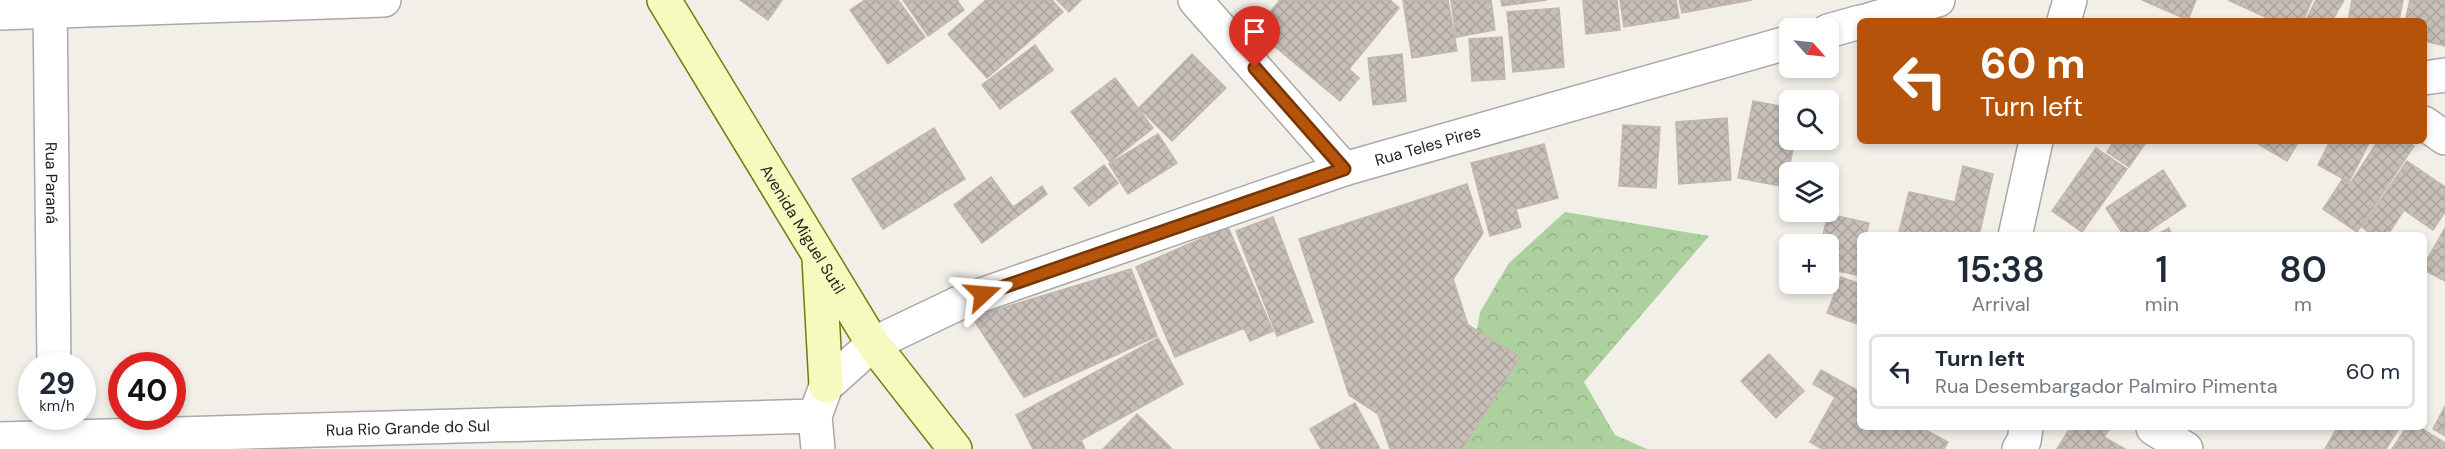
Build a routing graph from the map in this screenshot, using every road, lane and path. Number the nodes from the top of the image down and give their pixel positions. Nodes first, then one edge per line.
1 (384, 0) edge
2 (664, 0) edge
3 (1196, 0) edge
4 (1938, 0) edge
5 (2070, 0) edge
6 (51, 5) edge
7 (0, 13) edge
8 (1875, 18) edge
9 (2065, 18) edge
10 (1857, 23) edge
11 (1839, 28) edge
12 (1779, 45) edge
13 (2445, 75) edge
14 (2427, 78) edge
15 (2427, 125) edge
16 (2445, 138) edge
17 (2035, 144) edge
18 (1344, 169) junction
19 (2017, 232) edge
20 (819, 253) junction
21 (873, 344) junction
22 (54, 352) edge
23 (826, 386) junction
24 (815, 416) junction
25 (2026, 430) edge
26 (2157, 430) edge
27 (55, 434) edge
28 (0, 439) edge
29 (818, 449) edge
30 (955, 449) edge
31 (2019, 449) edge
32 (2186, 449) edge

1 - 6 street
2 - 20 main road, Avenida Miguel Sutil
3 - 18 street
4 - 8 street
5 - 9 street
6 - 7 street
6 - 22 street, Rua Paraná
10 - 11 street
12 - 18 street, Rua Teles Pires
13 - 14 street
15 - 16 street
17 - 19 street
18 - 21 street, Rua Teles Pires
20 - 21 main road, Avenida Miguel Sutil
20 - 23 main road
21 - 23 street, Rua Teles Pires
21 - 30 main road, Avenida Miguel Sutil
23 - 24 street
24 - 27 street, Rua Rio Grande do Sul
24 - 29 street
25 - 31 street
26 - 32 street
27 - 28 street, Rua Rio Grande do Sul

